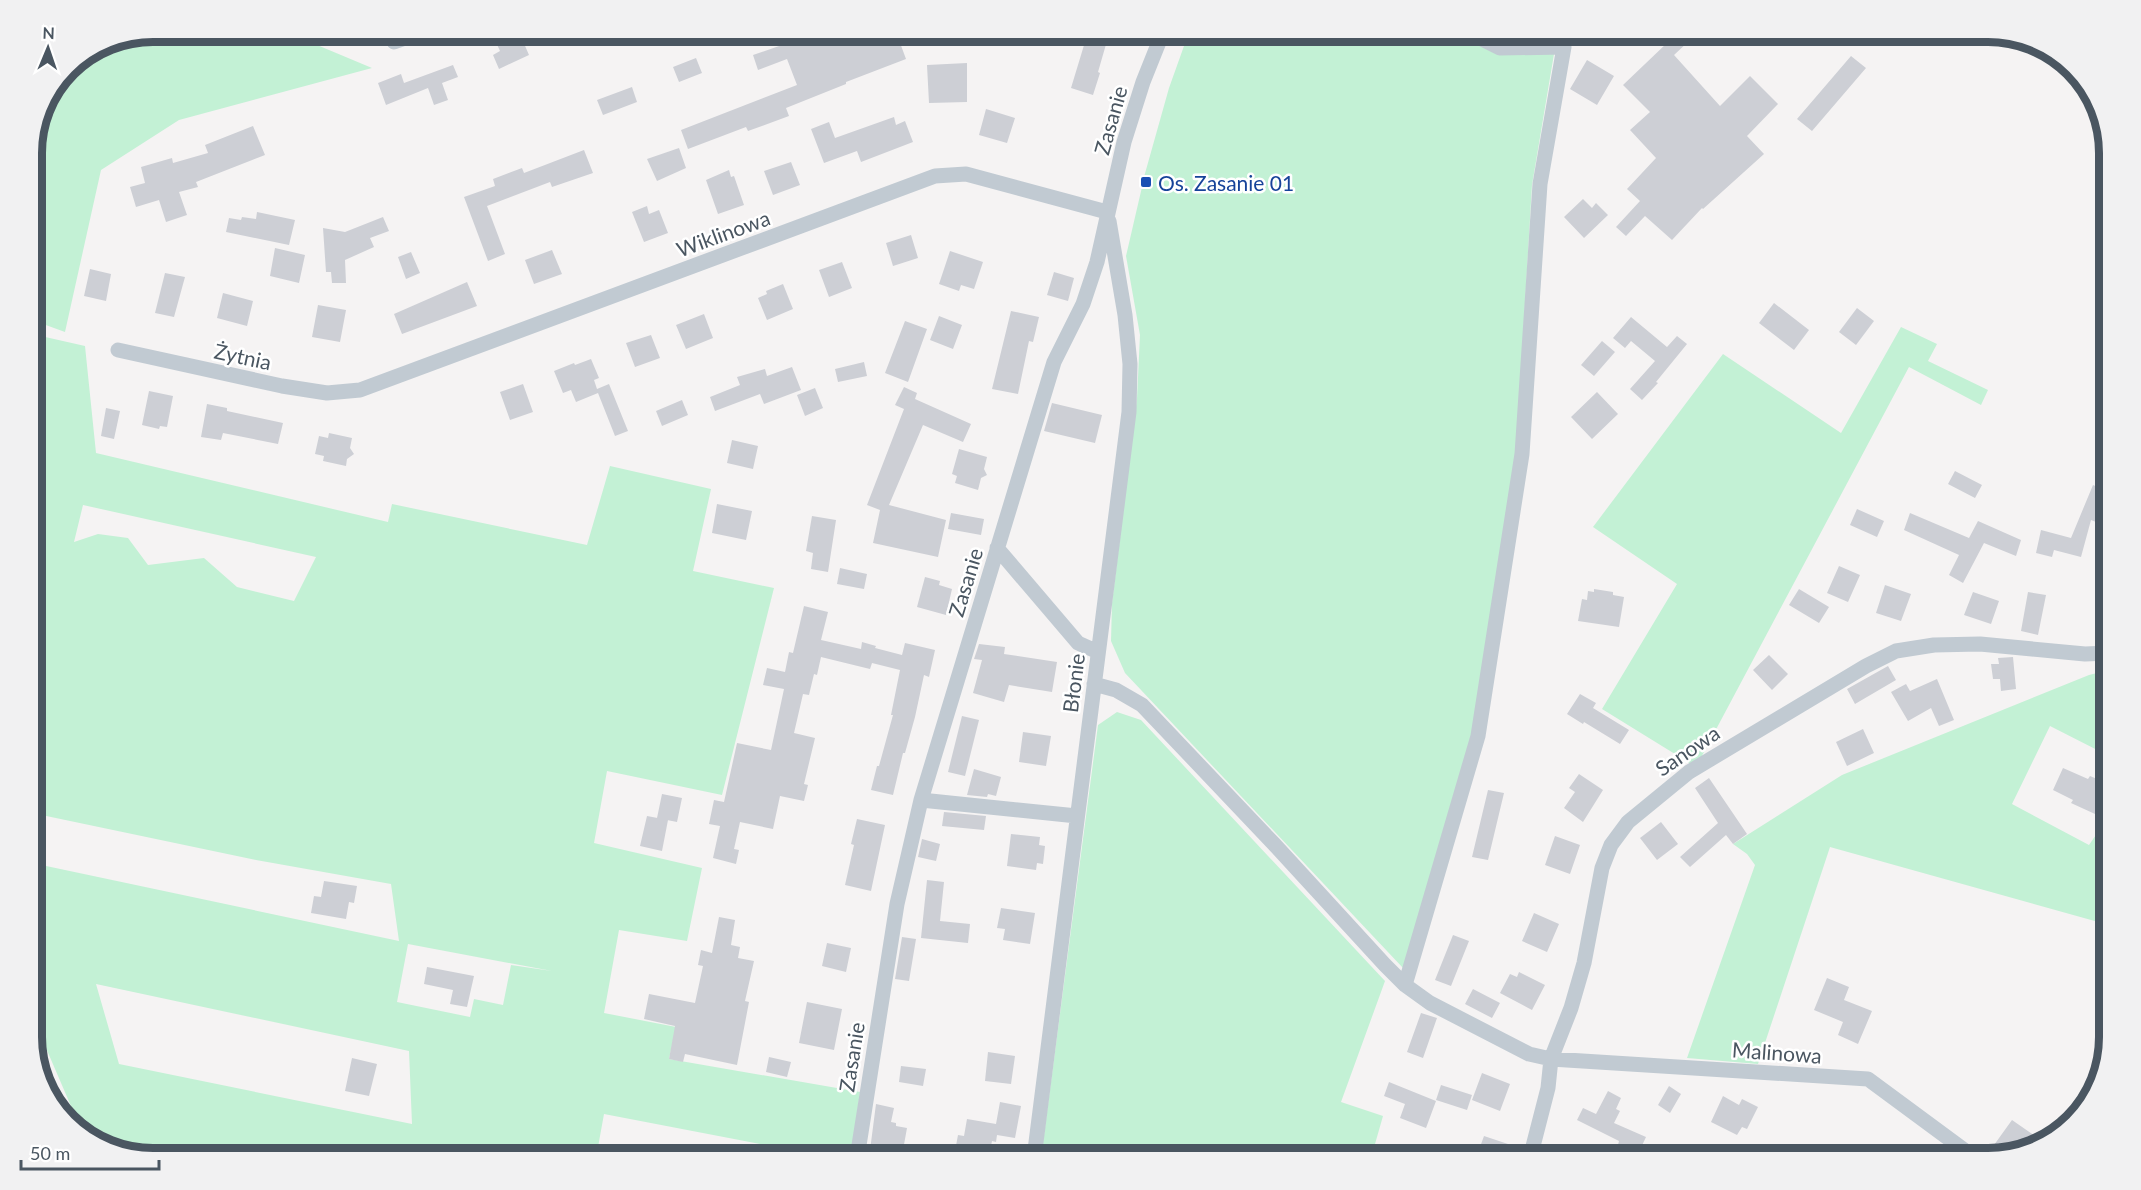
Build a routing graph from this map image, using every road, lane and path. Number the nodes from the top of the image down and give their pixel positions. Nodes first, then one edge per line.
1 (1159, 42) edge
2 (1488, 42) edge
3 (1107, 212) junction
4 (118, 350) dead end
5 (360, 390) joint
6 (997, 548) junction
7 (1098, 652) junction
8 (2099, 653) edge
9 (1094, 684) junction
10 (921, 800) junction
11 (1077, 816) junction
12 (1405, 985) junction
13 (1551, 1059) junction
14 (859, 1148) edge
15 (1035, 1148) edge
16 (1533, 1148) edge
17 (1961, 1148) edge

1 - 3 street, Zasanie
2 - 12 street
3 - 5 street, Wiklinowa
3 - 6 street, Zasanie
3 - 7 street, Błonie
4 - 5 street, Żytnia
6 - 7 street
6 - 10 street, Zasanie
7 - 9 street, Błonie
8 - 13 street, Sanowa
9 - 11 street, Błonie
9 - 12 street, Malinowa
10 - 11 street
10 - 14 street, Zasanie
11 - 15 street, Błonie
12 - 13 street, Malinowa
13 - 16 street, Sanowa
13 - 17 street, Malinowa

